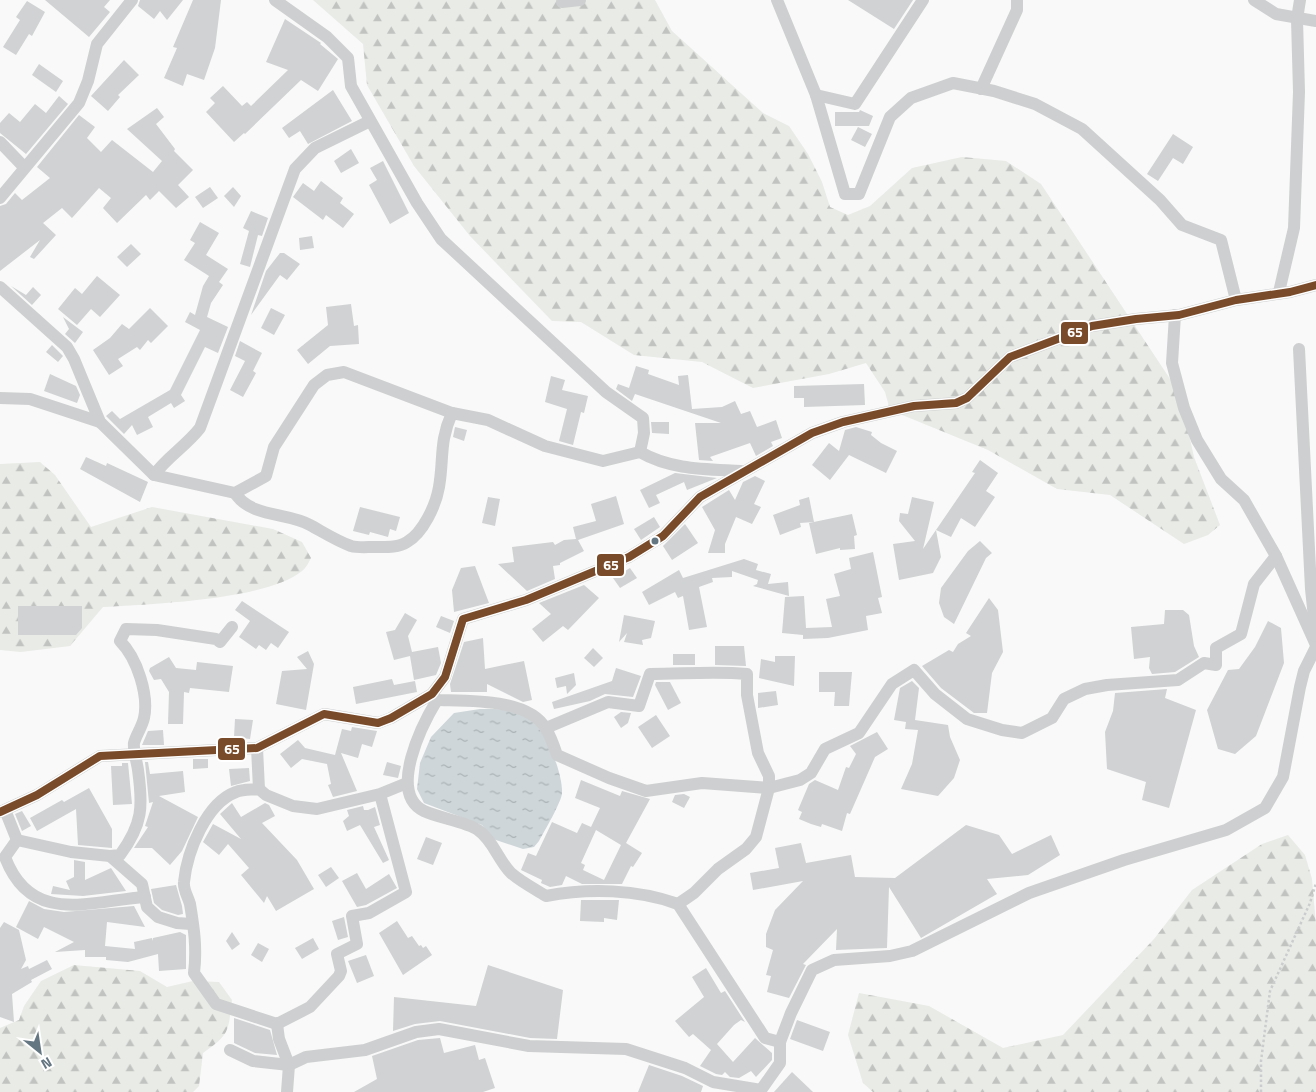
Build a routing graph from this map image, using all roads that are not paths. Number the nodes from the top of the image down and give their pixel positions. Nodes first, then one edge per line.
1 (132, 0) edge
2 (276, 0) edge
3 (580, 0) edge
4 (777, 0) edge
5 (922, 0) edge
6 (1017, 0) edge
7 (1254, 0) edge
8 (1300, 0) edge
9 (562, 2) dead end
10 (1306, 20) edge
11 (980, 89) junction
12 (816, 95) junction
13 (370, 121) junction
14 (0, 142) edge
15 (24, 167) junction
16 (0, 198) edge
17 (1316, 286) edge
18 (0, 287) edge
19 (1284, 292) junction
20 (1236, 300) junction
21 (1175, 315) junction
22 (1299, 350) dead end
23 (0, 398) edge
24 (452, 413) junction
25 (100, 422) junction
26 (640, 452) junction
27 (741, 471) junction
28 (154, 475) junction
29 (235, 493) junction
30 (1276, 556) junction
31 (232, 628) dead end
32 (1316, 645) edge
33 (435, 697) junction
34 (546, 728) junction
35 (257, 748) junction
36 (135, 753) junction
37 (406, 783) junction
38 (769, 788) junction
39 (259, 789) junction
40 (380, 794) junction
41 (2, 811) edge
42 (17, 840) junction
43 (110, 856) junction
44 (145, 897) junction
45 (678, 904) junction
46 (191, 924) junction
47 (277, 1024) junction
48 (780, 1042) junction
49 (230, 1050) dead end
50 (289, 1065) junction
51 (712, 1087) edge
52 (761, 1091) edge
53 (287, 1092) edge

1 - 15 street
2 - 13 street
3 - 9 street
4 - 12 street
5 - 12 street
6 - 11 street
7 - 10 street
8 - 10 street
10 - 19 street
11 - 12 street
11 - 20 street
13 - 26 street
13 - 28 street
14 - 15 street
15 - 16 street
17 - 19 street
18 - 25 street
19 - 20 street
20 - 21 street
21 - 27 street
21 - 30 street
22 - 32 street
23 - 25 street
24 - 26 street
24 - 29 street
24 - 29 street
25 - 28 street
26 - 27 street
27 - 33 street
28 - 29 street
30 - 32 street
30 - 38 street
31 - 36 street
32 - 48 street
33 - 34 street
33 - 35 street
33 - 37 street
34 - 38 street
34 - 38 street
35 - 36 street
35 - 39 street
36 - 41 street
36 - 43 street
37 - 40 street
37 - 45 street
38 - 45 street
39 - 40 street
39 - 46 street
40 - 47 street
41 - 42 street
42 - 43 street
42 - 44 street
43 - 44 street
44 - 46 street
45 - 48 street
46 - 47 street
47 - 50 street
48 - 52 street
49 - 50 street
50 - 51 street
50 - 53 street
51 - 52 street

